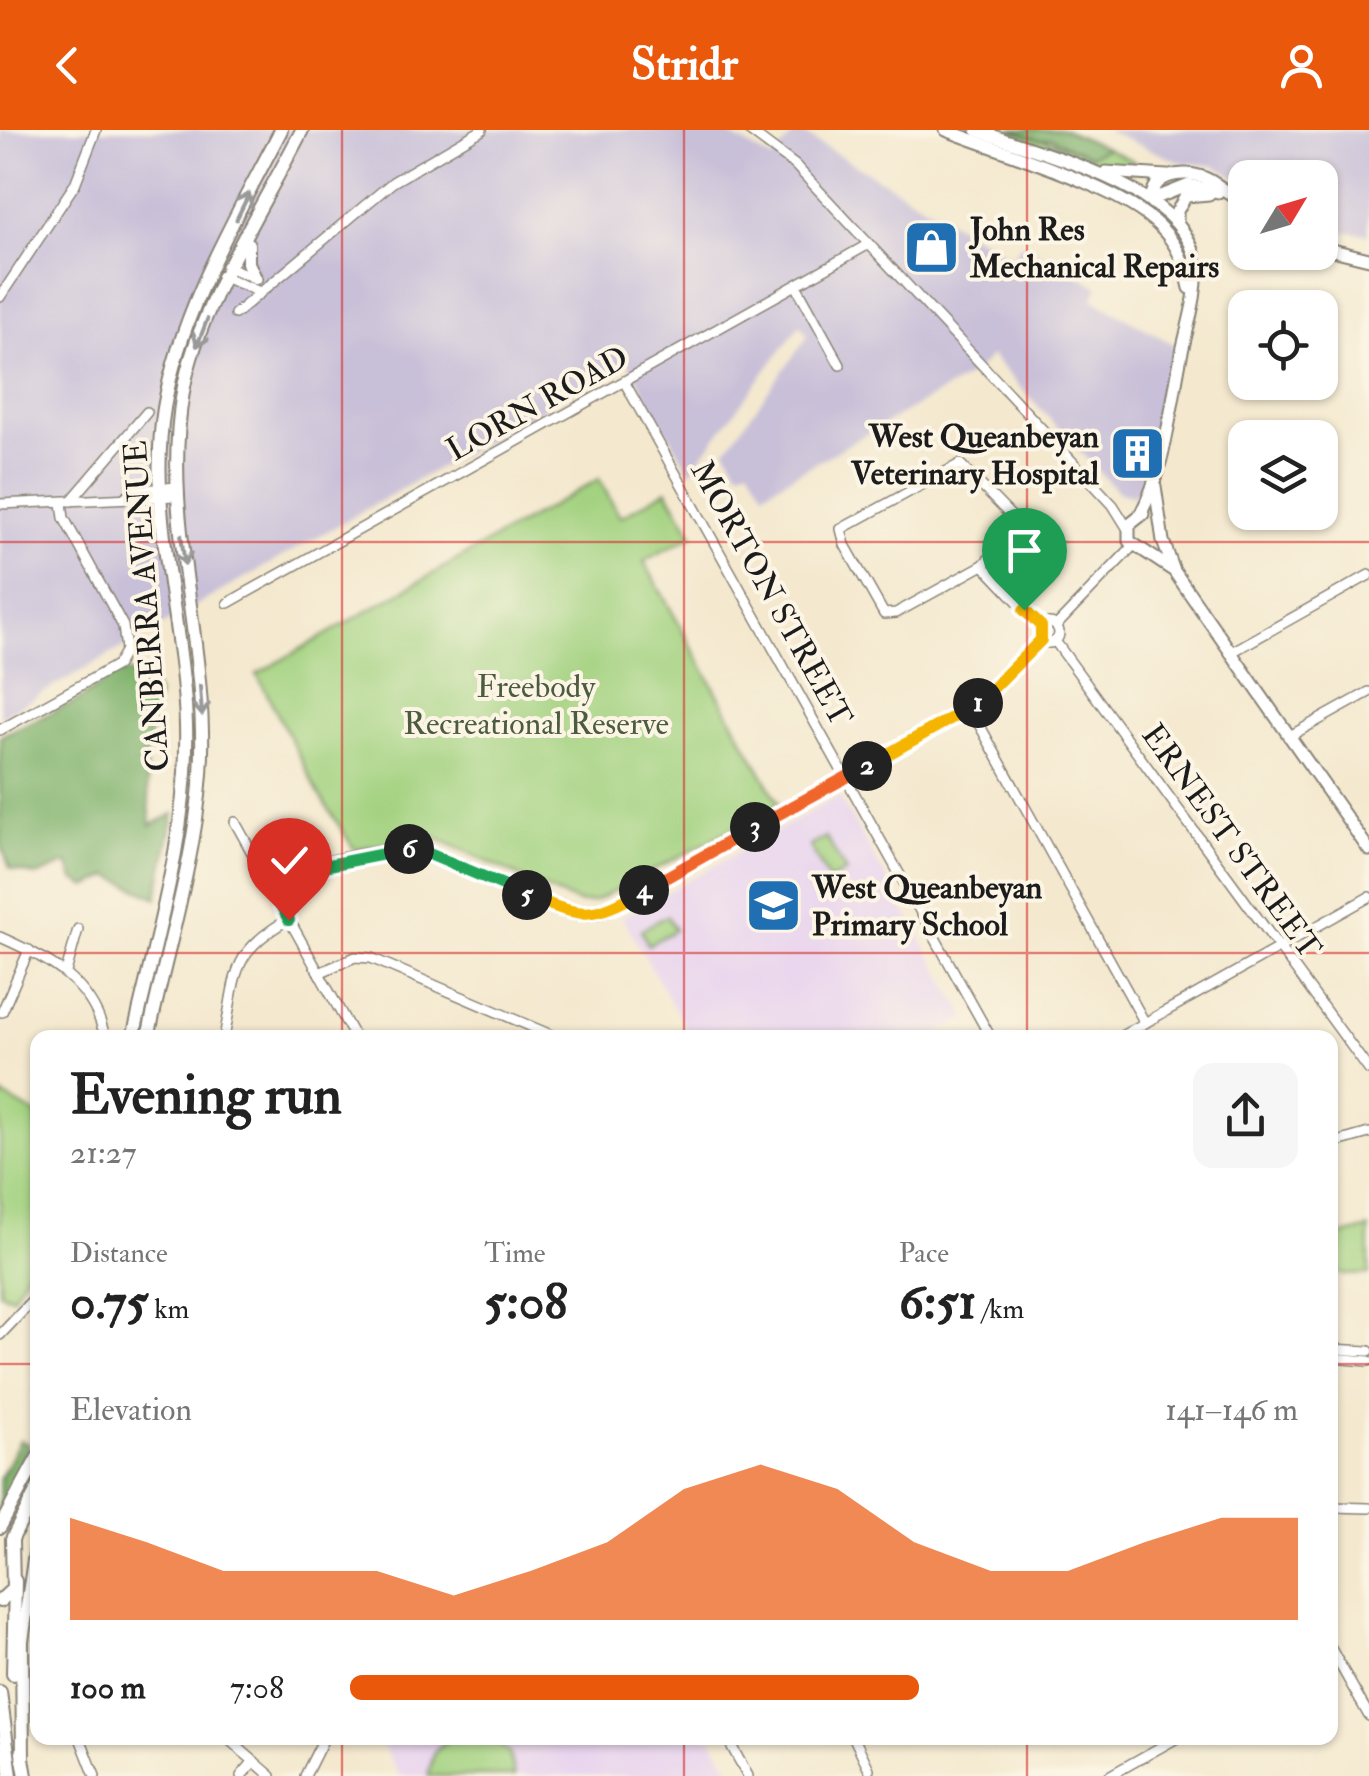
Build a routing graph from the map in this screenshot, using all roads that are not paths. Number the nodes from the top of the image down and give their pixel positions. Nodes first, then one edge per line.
1 (96, 130) edge
2 (280, 130) edge
3 (302, 130) edge
4 (482, 130) edge
5 (748, 130) edge
6 (946, 130) edge
7 (977, 130) edge
8 (1044, 156) junction
9 (1171, 176) junction
10 (1076, 178) junction
11 (1228, 195) edge
12 (1228, 198) edge
13 (1152, 199) junction
14 (1228, 201) edge
15 (1178, 221) junction
16 (253, 228) junction
17 (869, 244) junction
18 (1338, 251) edge
19 (1369, 259) edge
20 (214, 267) junction
21 (1186, 272) junction
22 (228, 273) junction
23 (262, 285) junction
24 (796, 287) junction
25 (0, 297) edge
26 (1191, 304) junction
27 (235, 314) dead end
28 (840, 366) dead end
29 (626, 382) junction
30 (147, 412) dead end
31 (1156, 486) junction
32 (169, 492) junction
33 (130, 498) junction
34 (66, 502) junction
35 (0, 504) edge
36 (1113, 505) junction
37 (1139, 516) junction
38 (1160, 521) junction
39 (1128, 529) junction
40 (165, 531) junction
41 (1163, 541) junction
42 (1133, 546) junction
43 (1149, 551) junction
44 (983, 565) junction
45 (1174, 571) junction
46 (1369, 575) edge
47 (228, 603) dead end
48 (1041, 626) junction
49 (1056, 626) junction
50 (1041, 640) junction
51 (1055, 642) junction
52 (1230, 653) junction
53 (1369, 692) edge
54 (970, 708) junction
55 (0, 730) edge
56 (1288, 737) junction
57 (846, 777) junction
58 (235, 822) dead end
59 (1369, 850) edge
60 (268, 881) junction
61 (1369, 897) edge
62 (289, 920) junction
63 (78, 928) dead end
64 (0, 937) edge
65 (1279, 947) junction
66 (29, 950) junction
67 (66, 972) junction
68 (320, 974) junction
69 (2, 1012) edge
70 (1144, 1022) junction
71 (103, 1030) edge
72 (135, 1030) edge
73 (150, 1030) edge
74 (226, 1030) edge
75 (351, 1030) edge
76 (539, 1030) edge
77 (988, 1030) edge
78 (1131, 1030) edge
79 (1369, 1070) edge
80 (1369, 1134) edge
81 (1338, 1142) edge
82 (30, 1303) edge
83 (0, 1334) edge
84 (1338, 1350) edge
85 (1369, 1352) edge
86 (1338, 1358) edge
87 (1369, 1360) edge
88 (30, 1472) edge
89 (30, 1503) edge
90 (1338, 1506) edge
91 (1369, 1508) edge
92 (0, 1527) edge
93 (0, 1556) edge
94 (14, 1575) junction
95 (30, 1586) edge
96 (0, 1600) edge
97 (1338, 1662) edge
98 (0, 1692) edge
99 (1369, 1716) edge
100 (83, 1745) edge
101 (235, 1745) edge
102 (320, 1745) edge
103 (731, 1745) edge
104 (857, 1745) edge
105 (1164, 1745) edge
106 (23, 1760) junction
107 (254, 1761) junction
108 (869, 1769) dead end
109 (11, 1776) edge
110 (26, 1776) edge
111 (95, 1776) edge
112 (241, 1776) edge
113 (271, 1776) edge
114 (305, 1776) edge
115 (748, 1776) edge
116 (1109, 1776) edge

1 - 25 street
20 -> 2 highway, CANBERRA AVENUE
3 - 16 highway, CANBERRA AVENUE
4 - 23 street
5 - 17 street
6 - 10 main road
7 - 8 main road
8 - 9 main road
8 - 13 main road
9 - 11 main road
9 - 13 main road
10 - 13 main road
10 - 21 main road
12 - 13 main road
13 - 15 main road
13 - 21 main road
14 - 15 main road
15 - 26 main road
16 - 22 highway, CANBERRA AVENUE
16 - 23 highway
17 - 24 street, LORN ROAD
17 - 36 street
18 - 19 main road
20 - 22 street
20 - 32 highway, CANBERRA AVENUE
21 - 26 main road
22 - 23 street
22 -> 32 highway, CANBERRA AVENUE
23 - 27 street
24 - 28 street
24 - 29 street, LORN ROAD
26 - 31 main road
29 - 47 street, LORN ROAD
29 - 57 street, MORTON STREET
30 - 34 street
31 - 37 main road
31 - 38 main road
32 - 33 street
32 - 40 highway, CANBERRA AVENUE
32 -> 73 highway, CANBERRA AVENUE
33 - 34 street
33 - 40 street
34 - 35 street
34 - 55 street
36 - 37 street
36 - 39 street
37 - 38 main road
37 - 39 main road
38 - 41 main road
39 - 42 main road
40 - 72 highway, CANBERRA AVENUE
41 - 43 main road
41 - 45 main road
42 - 43 main road
42 - 49 street
43 - 45 main road
44 - 44 street
44 - 48 street
45 - 52 main road
46 - 52 street
48 - 49 street
48 - 50 street
49 - 51 street
50 - 51 street
50 - 54 street
51 - 65 street, ERNEST STREET
52 - 56 main road
53 - 56 street
54 - 57 street
54 - 70 street
56 - 59 main road
57 - 60 street
57 - 77 street, MORTON STREET
58 - 60 street
60 - 62 street
61 - 65 street
62 - 68 street
62 - 74 street
63 - 67 street
64 - 66 street
65 - 70 street
65 - 79 street, ERNEST STREET
66 - 67 street
66 - 69 street
67 - 71 street
68 - 75 street
68 - 76 street
70 - 78 street
80 - 81 street
82 - 83 street
84 - 85 street
86 - 87 street
88 - 92 highway
89 - 94 highway
90 - 91 street
93 - 94 highway
94 - 96 highway
94 - 106 highway
95 - 106 highway
97 - 99 street
98 - 109 highway
100 - 111 street
101 - 107 street
102 - 114 street
103 - 115 street
104 - 108 street
105 - 116 street
106 - 110 highway
107 - 112 street
107 - 113 street

